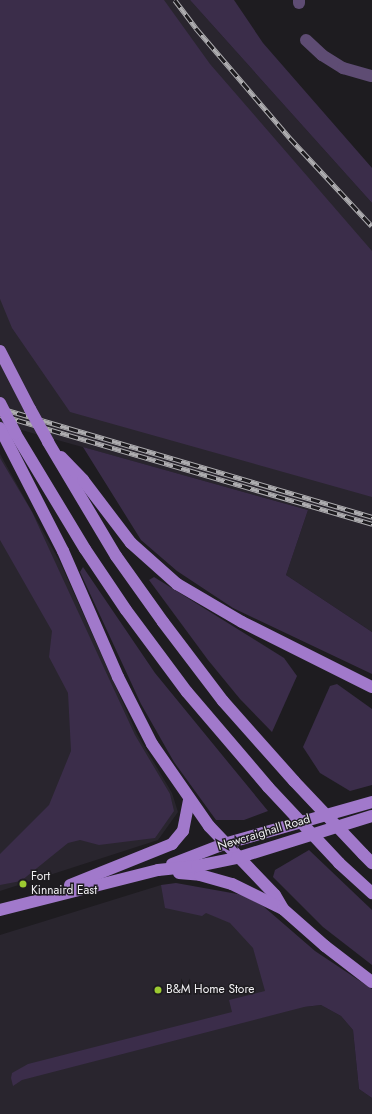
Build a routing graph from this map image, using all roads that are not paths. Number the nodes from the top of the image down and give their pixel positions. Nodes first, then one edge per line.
1 (306, 40) dead end
2 (372, 76) edge
3 (0, 351) edge
4 (0, 403) edge
5 (0, 428) edge
6 (49, 444) junction
7 (372, 687) edge
8 (189, 801) junction
9 (372, 802) edge
10 (372, 816) edge
11 (224, 844) junction
12 (236, 858) junction
13 (372, 863) edge
14 (158, 870) junction
15 (132, 875) junction
16 (372, 893) edge
17 (44, 897) junction
18 (283, 909) junction
19 (0, 910) edge
20 (372, 982) edge

1 - 2 street
3 - 6 main road, bridge
4 - 16 main road, bridge
5 - 8 main road
6 - 7 main road
6 - 13 main road, bridge
8 - 11 main road
8 - 17 main road
9 - 11 main road, Newcraighall Road
10 - 12 main road, Newcraighall Road
11 - 12 main road
11 - 14 main road, Newcraighall Road
12 - 14 main road, Newcraighall Road
12 - 18 main road
14 - 15 main road, Newcraighall Road
15 - 17 main road, Newcraighall Road
15 - 18 main road
17 - 19 main road, Newcraighall Road
18 - 20 main road

